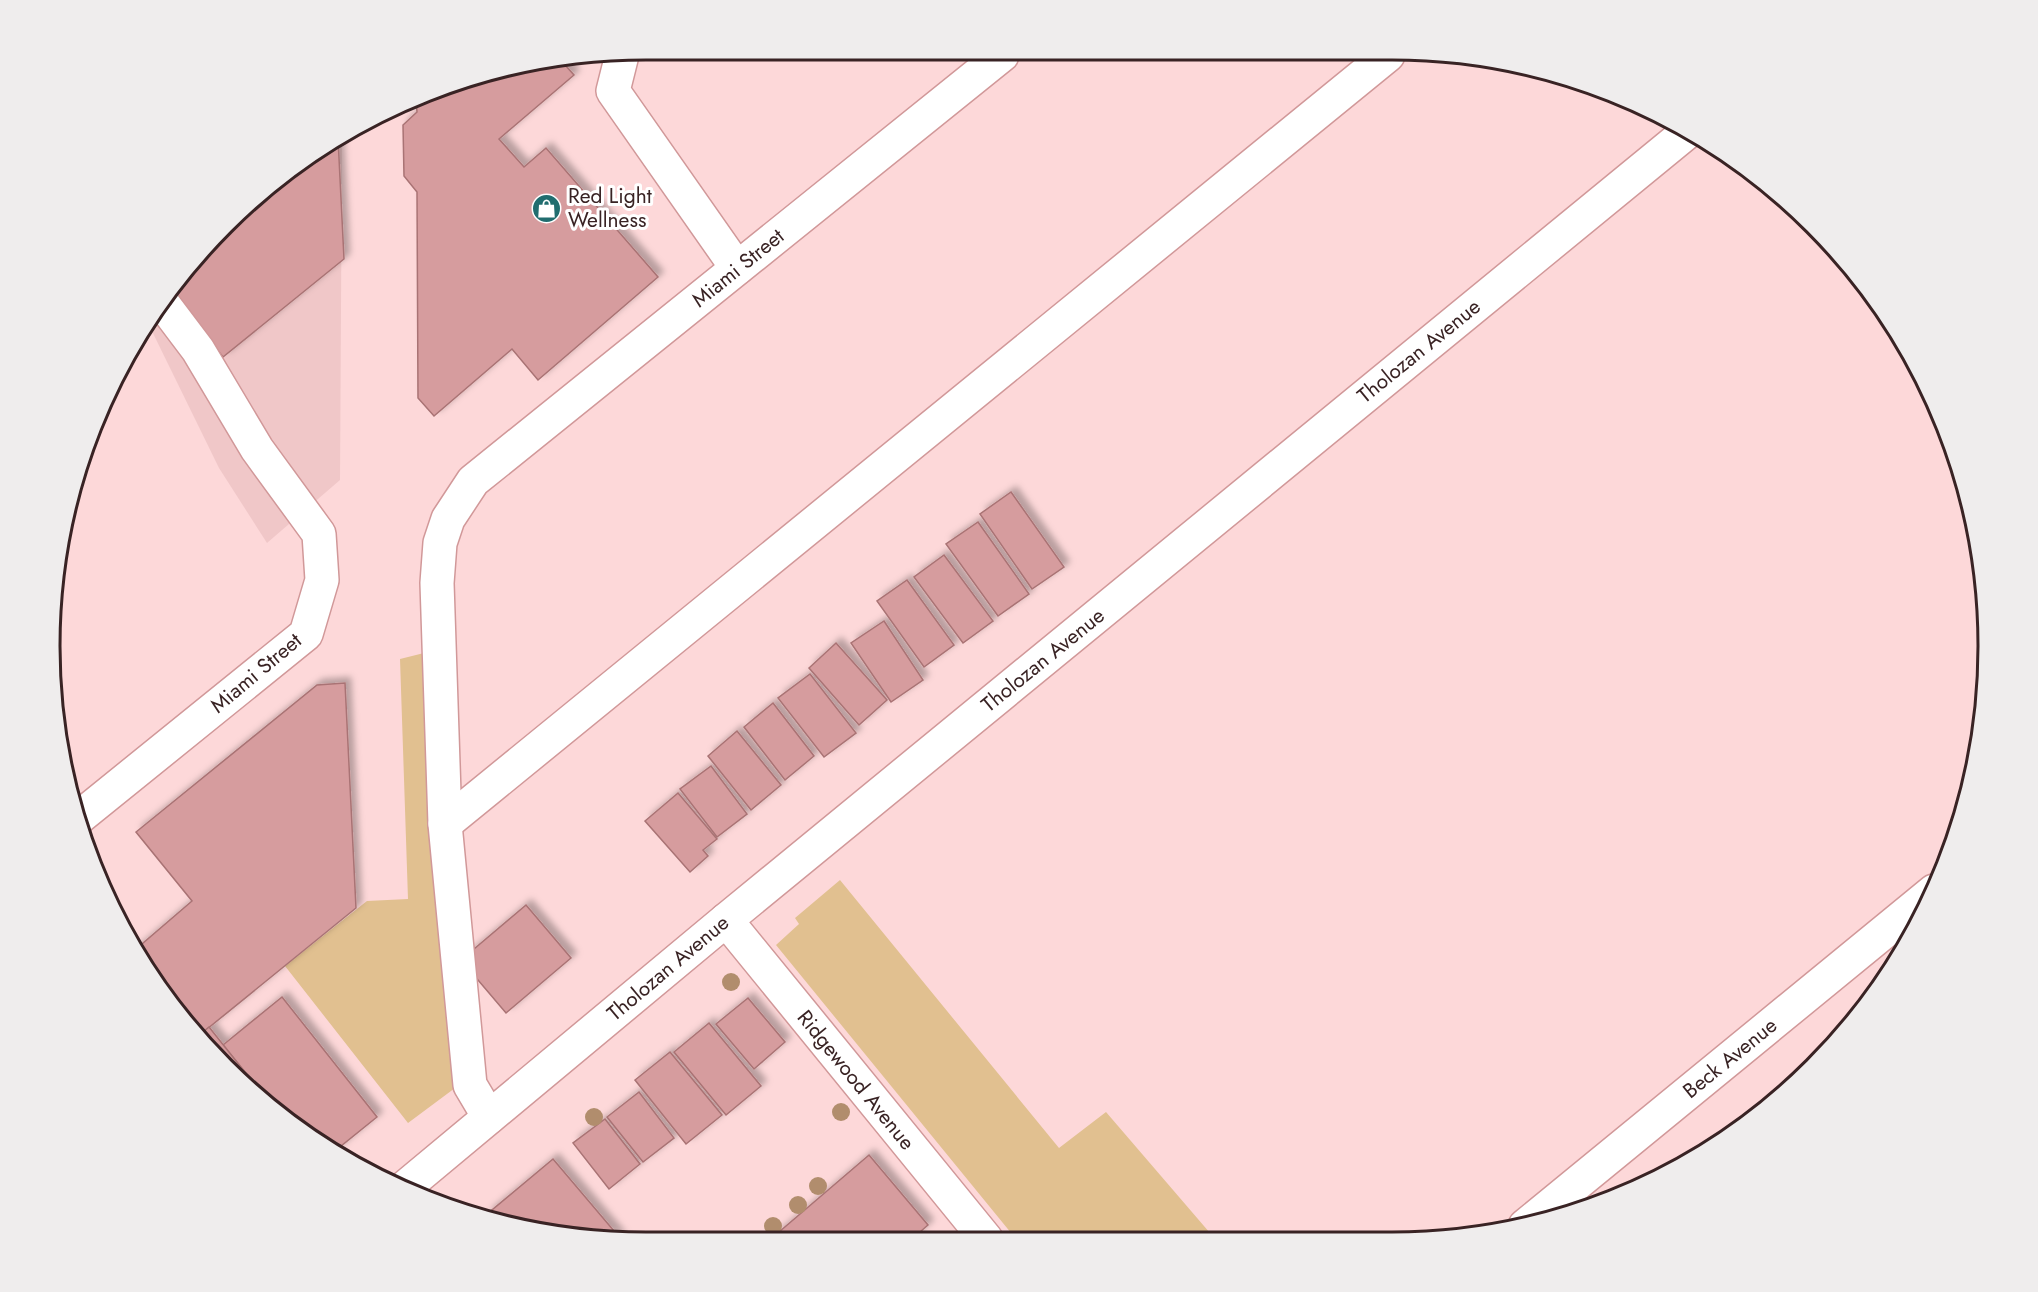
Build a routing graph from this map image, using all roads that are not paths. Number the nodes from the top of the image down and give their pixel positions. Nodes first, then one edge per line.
1 (996, 60) edge
2 (1382, 60) edge
3 (621, 61) edge
4 (1681, 137) edge
5 (737, 268) junction
6 (167, 309) edge
7 (85, 813) edge
8 (445, 824) junction
9 (1919, 904) edge
10 (726, 920) junction
11 (489, 1117) junction
12 (410, 1182) edge
13 (1543, 1212) edge
14 (980, 1232) edge

1 - 5 street, Miami Street
2 - 8 street
3 - 5 street
4 - 10 street, Tholozan Avenue
5 - 8 street, Miami Street
6 - 7 street, Miami Street
8 - 11 street, Miami Street
9 - 13 street, Beck Avenue
10 - 11 street, Tholozan Avenue
10 - 14 street, Ridgewood Avenue
11 - 12 street, Tholozan Avenue

